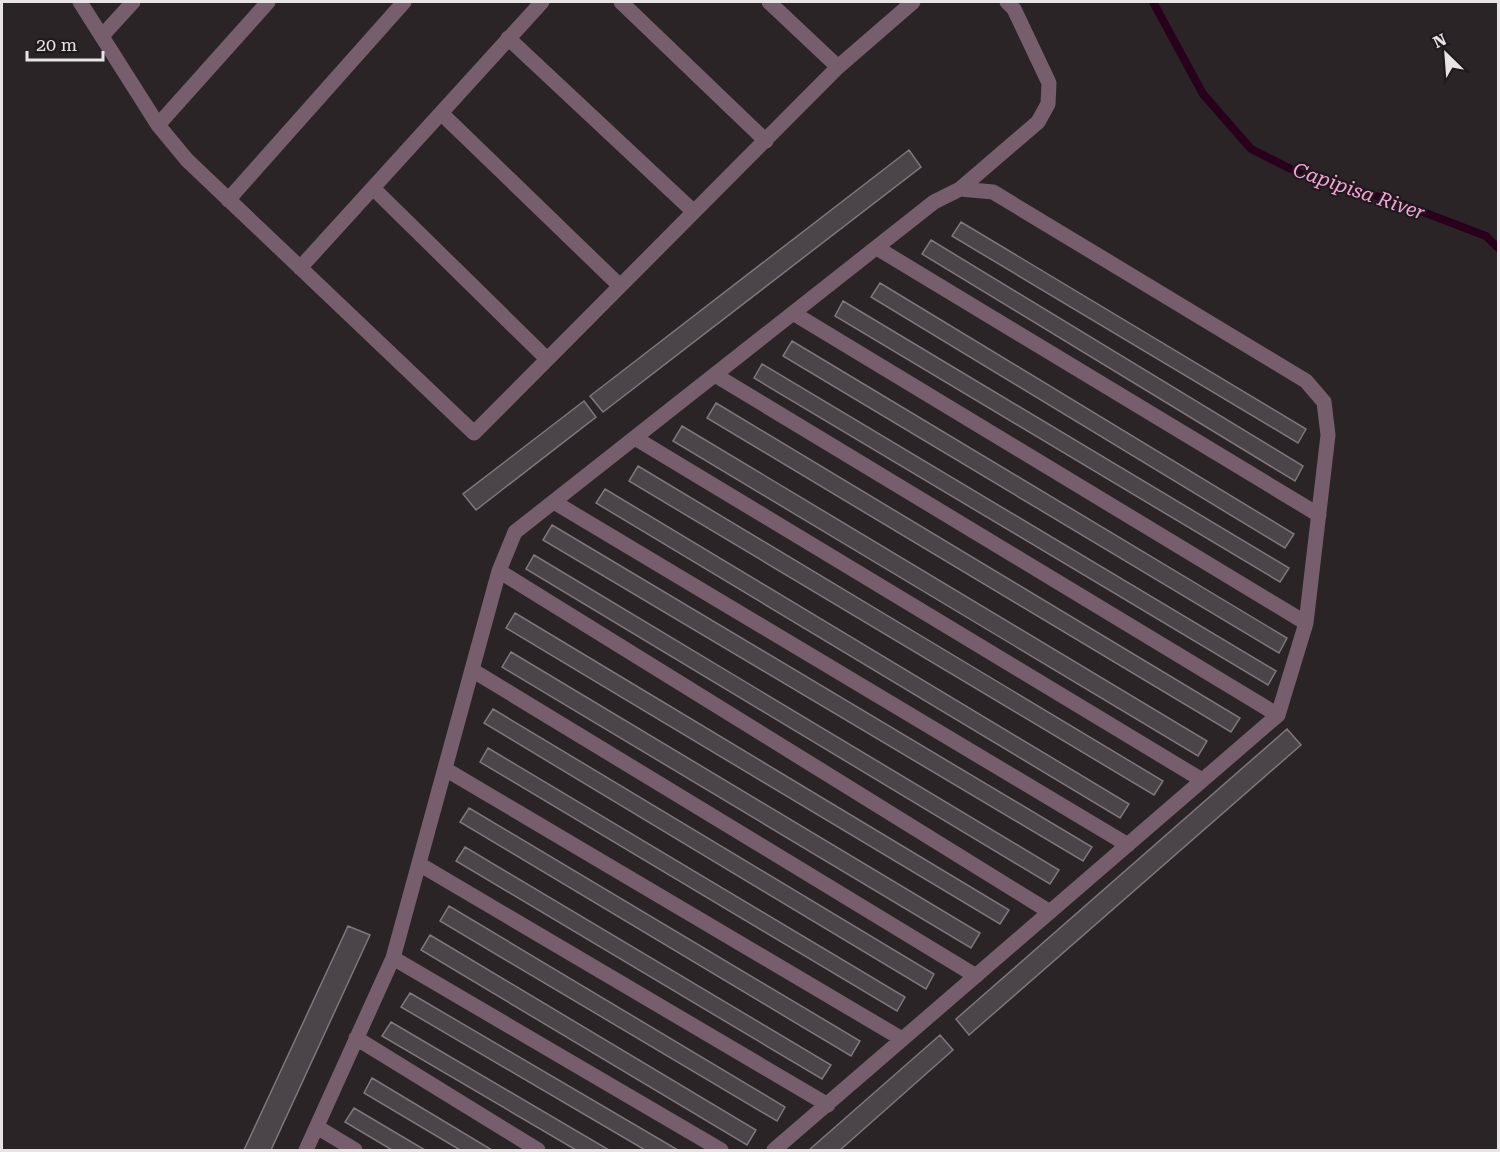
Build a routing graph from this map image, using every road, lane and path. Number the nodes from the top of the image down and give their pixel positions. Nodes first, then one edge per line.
1 (80, 2) edge
2 (133, 2) edge
3 (268, 2) edge
4 (404, 2) edge
5 (542, 2) edge
6 (621, 2) edge
7 (769, 2) edge
8 (913, 2) edge
9 (1007, 2) edge
10 (102, 36) junction
11 (508, 38) junction
12 (838, 67) junction
13 (441, 113) junction
14 (158, 125) junction
15 (766, 141) junction
16 (373, 188) junction
17 (960, 189) junction
18 (228, 200) junction
19 (694, 212) junction
20 (876, 248) junction
21 (300, 268) junction
22 (620, 286) junction
23 (793, 313) junction
24 (548, 359) junction
25 (716, 375) junction
26 (635, 438) junction
27 (554, 502) junction
28 (1319, 515) junction
29 (499, 571) junction
30 (1306, 623) junction
31 (472, 670) junction
32 (1278, 715) junction
33 (445, 769) junction
34 (1202, 780) junction
35 (1128, 845) junction
36 (419, 864) junction
37 (1050, 912) junction
38 (393, 958) junction
39 (976, 976) junction
40 (356, 1038) junction
41 (902, 1040) junction
42 (828, 1105) junction
43 (317, 1127) junction
44 (306, 1150) edge
45 (355, 1150) edge
46 (538, 1150) edge
47 (721, 1150) edge
48 (774, 1150) edge

1 - 10 street
2 - 10 street
3 - 14 street
4 - 18 street
5 - 11 street
6 - 15 street
7 - 12 street
8 - 12 street
9 - 17 street
10 - 14 street
11 - 13 street
11 - 19 street
12 - 15 street
13 - 16 street
13 - 22 street
14 - 18 street
15 - 19 street
16 - 21 street
16 - 24 street
17 - 20 street
17 - 28 street
18 - 21 street
19 - 22 street
20 - 23 street
20 - 28 street
21 - 24 street
22 - 24 street
23 - 25 street
23 - 30 street
25 - 26 street
25 - 32 street
26 - 27 street
26 - 34 street
27 - 29 street
27 - 35 street
28 - 30 street
29 - 31 street
29 - 37 street
30 - 32 street
31 - 33 street
31 - 39 street
32 - 34 street
33 - 36 street
33 - 41 street
34 - 35 street
35 - 37 street
36 - 38 street
36 - 42 street
37 - 39 street
38 - 40 street
38 - 47 street
39 - 41 street
40 - 43 street
40 - 46 street
41 - 42 street
42 - 48 street
43 - 44 street
43 - 45 street

